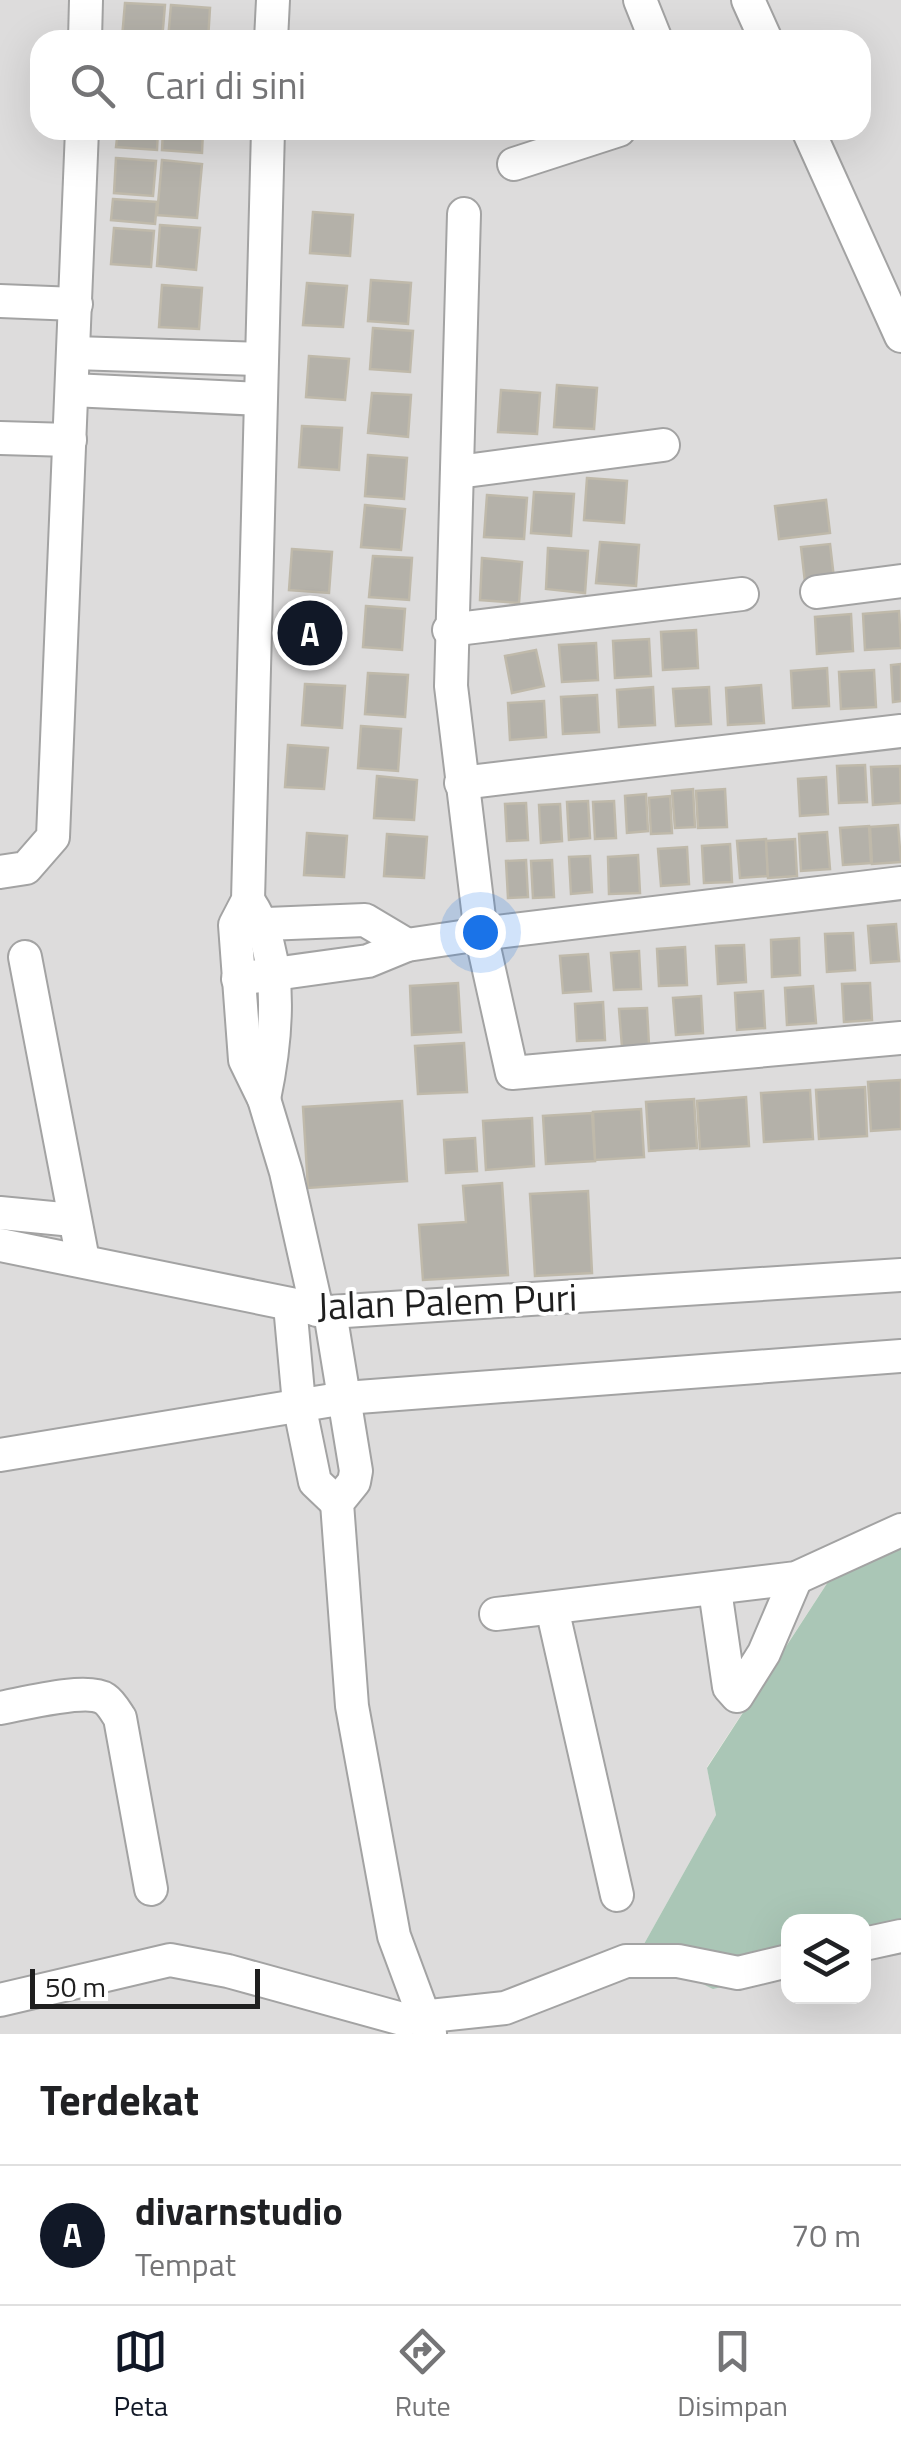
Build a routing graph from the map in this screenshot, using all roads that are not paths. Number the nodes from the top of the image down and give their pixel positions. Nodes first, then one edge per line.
1 (86, 0) edge
2 (273, 0) edge
3 (640, 0) edge
4 (748, 0) edge
5 (85, 30) edge
6 (272, 30) edge
7 (652, 30) edge
8 (762, 30) edge
9 (82, 140) edge
10 (268, 140) edge
11 (588, 140) edge
12 (813, 140) edge
13 (514, 164) dead end
14 (464, 214) dead end
15 (0, 301) edge
16 (76, 304) junction
17 (901, 336) edge
18 (74, 353) junction
19 (260, 359) junction
20 (72, 390) junction
21 (259, 398) junction
22 (0, 438) edge
23 (70, 440) junction
24 (662, 446) dead end
25 (458, 472) junction
26 (901, 581) edge
27 (817, 592) dead end
28 (742, 594) dead end
29 (449, 630) junction
30 (901, 731) edge
31 (461, 783) junction
32 (0, 872) edge
33 (901, 882) edge
34 (249, 916) junction
35 (481, 934) junction
36 (408, 945) junction
37 (25, 957) dead end
38 (272, 973) junction
39 (238, 978) junction
40 (901, 1038) edge
41 (264, 1099) junction
42 (0, 1213) edge
43 (74, 1220) junction
44 (0, 1246) edge
45 (83, 1260) junction
46 (901, 1275) edge
47 (312, 1309) junction
48 (901, 1356) edge
49 (346, 1398) junction
50 (299, 1404) junction
51 (0, 1455) edge
52 (337, 1503) junction
53 (901, 1530) edge
54 (796, 1578) junction
55 (715, 1590) junction
56 (552, 1608) junction
57 (496, 1614) dead end
58 (0, 1708) edge
59 (150, 1889) dead end
60 (618, 1895) dead end
61 (901, 1936) edge
62 (871, 1942) edge
63 (781, 1963) edge
64 (0, 2000) edge
65 (416, 2026) edge

1 - 5 street
2 - 6 street
3 - 7 street
4 - 8 street
9 - 16 street
10 - 19 street
11 - 13 street
12 - 17 street
14 - 25 street
15 - 16 street
16 - 18 street
18 - 19 street
18 - 20 street
19 - 21 street
20 - 21 street
20 - 23 street
21 - 34 street
22 - 23 street
23 - 32 street
24 - 25 street
25 - 29 street
26 - 27 street
28 - 29 street
29 - 31 street
30 - 31 street
31 - 35 street
33 - 35 street
34 - 36 street
34 - 38 street
34 - 39 street
35 - 36 street
35 - 40 street
36 - 38 street
37 - 43 street
38 - 39 street
38 - 41 street
39 - 41 street
41 - 47 street
42 - 43 street
43 - 45 street
44 - 45 street, Jalan Palem Puri
45 - 47 street, Jalan Palem Puri
46 - 47 street, Jalan Palem Puri
47 - 49 street
47 - 50 street
48 - 49 street
49 - 50 street
49 - 52 street
50 - 51 street
50 - 52 street
52 - 65 street
53 - 54 street
54 - 55 street
54 - 55 street
55 - 56 street
56 - 57 street
56 - 60 street
58 - 59 street
61 - 62 street
63 - 65 street
64 - 65 street

